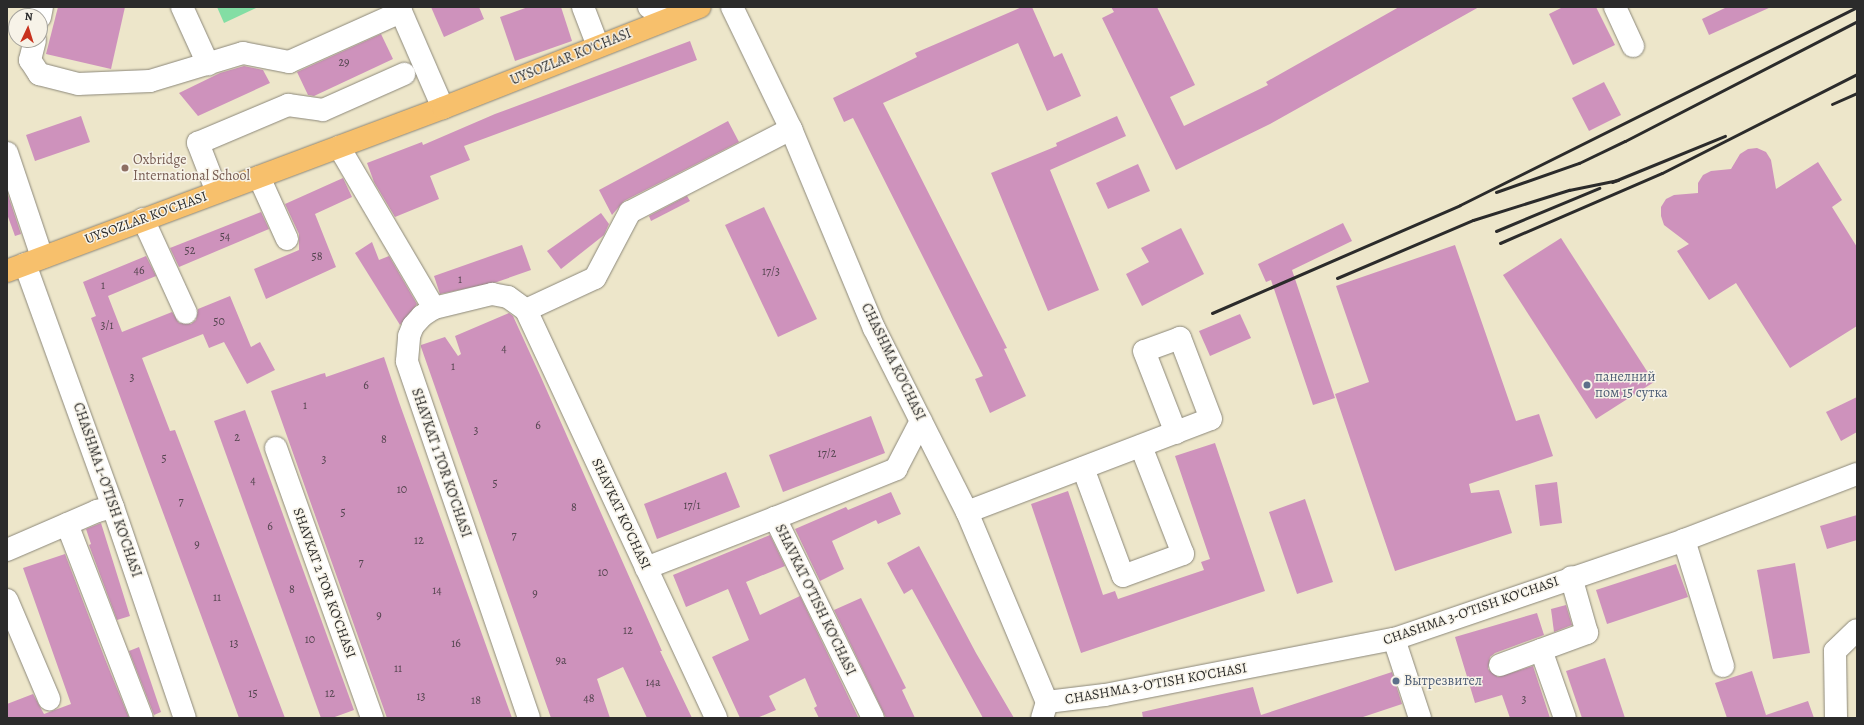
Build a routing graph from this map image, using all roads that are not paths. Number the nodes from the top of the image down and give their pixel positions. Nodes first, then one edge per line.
1 (182, 7) edge
2 (583, 7) edge
3 (649, 7) edge
4 (699, 7) edge
5 (732, 7) edge
6 (1615, 7) edge
7 (400, 9) edge
8 (598, 46) junction
9 (1633, 46) dead end
10 (33, 48) edge
11 (208, 64) junction
12 (404, 74) dead end
13 (443, 108) junction
14 (791, 129) junction
15 (339, 147) junction
16 (7, 153) edge
17 (259, 176) junction
18 (217, 192) junction
19 (143, 219) junction
20 (287, 239) dead end
21 (25, 264) edge
22 (434, 308) junction
23 (526, 310) junction
24 (186, 313) dead end
25 (921, 421) junction
26 (1176, 432) dead end
27 (1141, 446) junction
28 (276, 448) dead end
29 (1083, 468) junction
30 (1857, 474) edge
31 (113, 507) junction
32 (967, 512) junction
33 (775, 518) junction
34 (66, 524) junction
35 (1684, 540) junction
36 (7, 550) edge
37 (646, 568) junction
38 (1571, 577) junction
39 (7, 600) edge
40 (1857, 630) edge
41 (1394, 639) junction
42 (1541, 650) junction
43 (1500, 665) dead end
44 (1723, 666) dead end
45 (49, 698) dead end
46 (1044, 710) edge
47 (1836, 717) dead end
48 (142, 718) edge
49 (185, 718) edge
50 (372, 718) edge
51 (529, 718) edge
52 (716, 718) edge
53 (873, 718) edge
54 (1420, 718) edge
55 (1565, 718) edge

1 - 11 street
2 - 8 street
3 - 4 street
4 - 8 main road, UYSOZLAR KO'CHASI
5 - 14 street, CHASHMA KO'CHASI
6 - 9 street
7 - 11 street
7 - 13 street
8 - 13 main road, UYSOZLAR KO'CHASI
10 - 11 street
12 - 18 street
13 - 15 main road, UYSOZLAR KO'CHASI
14 - 23 street
14 - 25 street, CHASHMA KO'CHASI
15 - 17 main road, UYSOZLAR KO'CHASI
15 - 22 street
16 - 21 street, CHASHMA 1-O'TISH KO'CHASI
17 - 18 main road, UYSOZLAR KO'CHASI
17 - 20 street
18 - 19 main road, UYSOZLAR KO'CHASI
19 - 21 main road, UYSOZLAR KO'CHASI
19 - 24 street
21 - 31 street, CHASHMA 1-O'TISH KO'CHASI
22 - 23 street, SHAVKAT 1 TOR KO'CHASI
22 - 51 street, SHAVKAT 1 TOR KO'CHASI
23 - 37 street, SHAVKAT KO'CHASI
25 - 32 street, CHASHMA KO'CHASI
25 - 33 street, SHAVKAT O'TISH KO'CHASI
26 - 27 street
27 - 29 street
27 - 29 street
28 - 50 street, SHAVKAT 2 TOR KO'CHASI
29 - 32 street
30 - 35 street, CHASHMA 3-O'TISH KO'CHASI
31 - 34 street
31 - 49 street, CHASHMA 1-O'TISH KO'CHASI
32 - 46 street, CHASHMA KO'CHASI
33 - 37 street
33 - 53 street, SHAVKAT O'TISH KO'CHASI
34 - 36 street
34 - 48 street
35 - 38 street, CHASHMA 3-O'TISH KO'CHASI
35 - 44 street
37 - 52 street, SHAVKAT KO'CHASI
38 - 41 street, CHASHMA 3-O'TISH KO'CHASI
38 - 42 street
39 - 45 street
40 - 47 street
41 - 46 street, CHASHMA 3-O'TISH KO'CHASI
41 - 54 street
42 - 43 street
42 - 55 street

